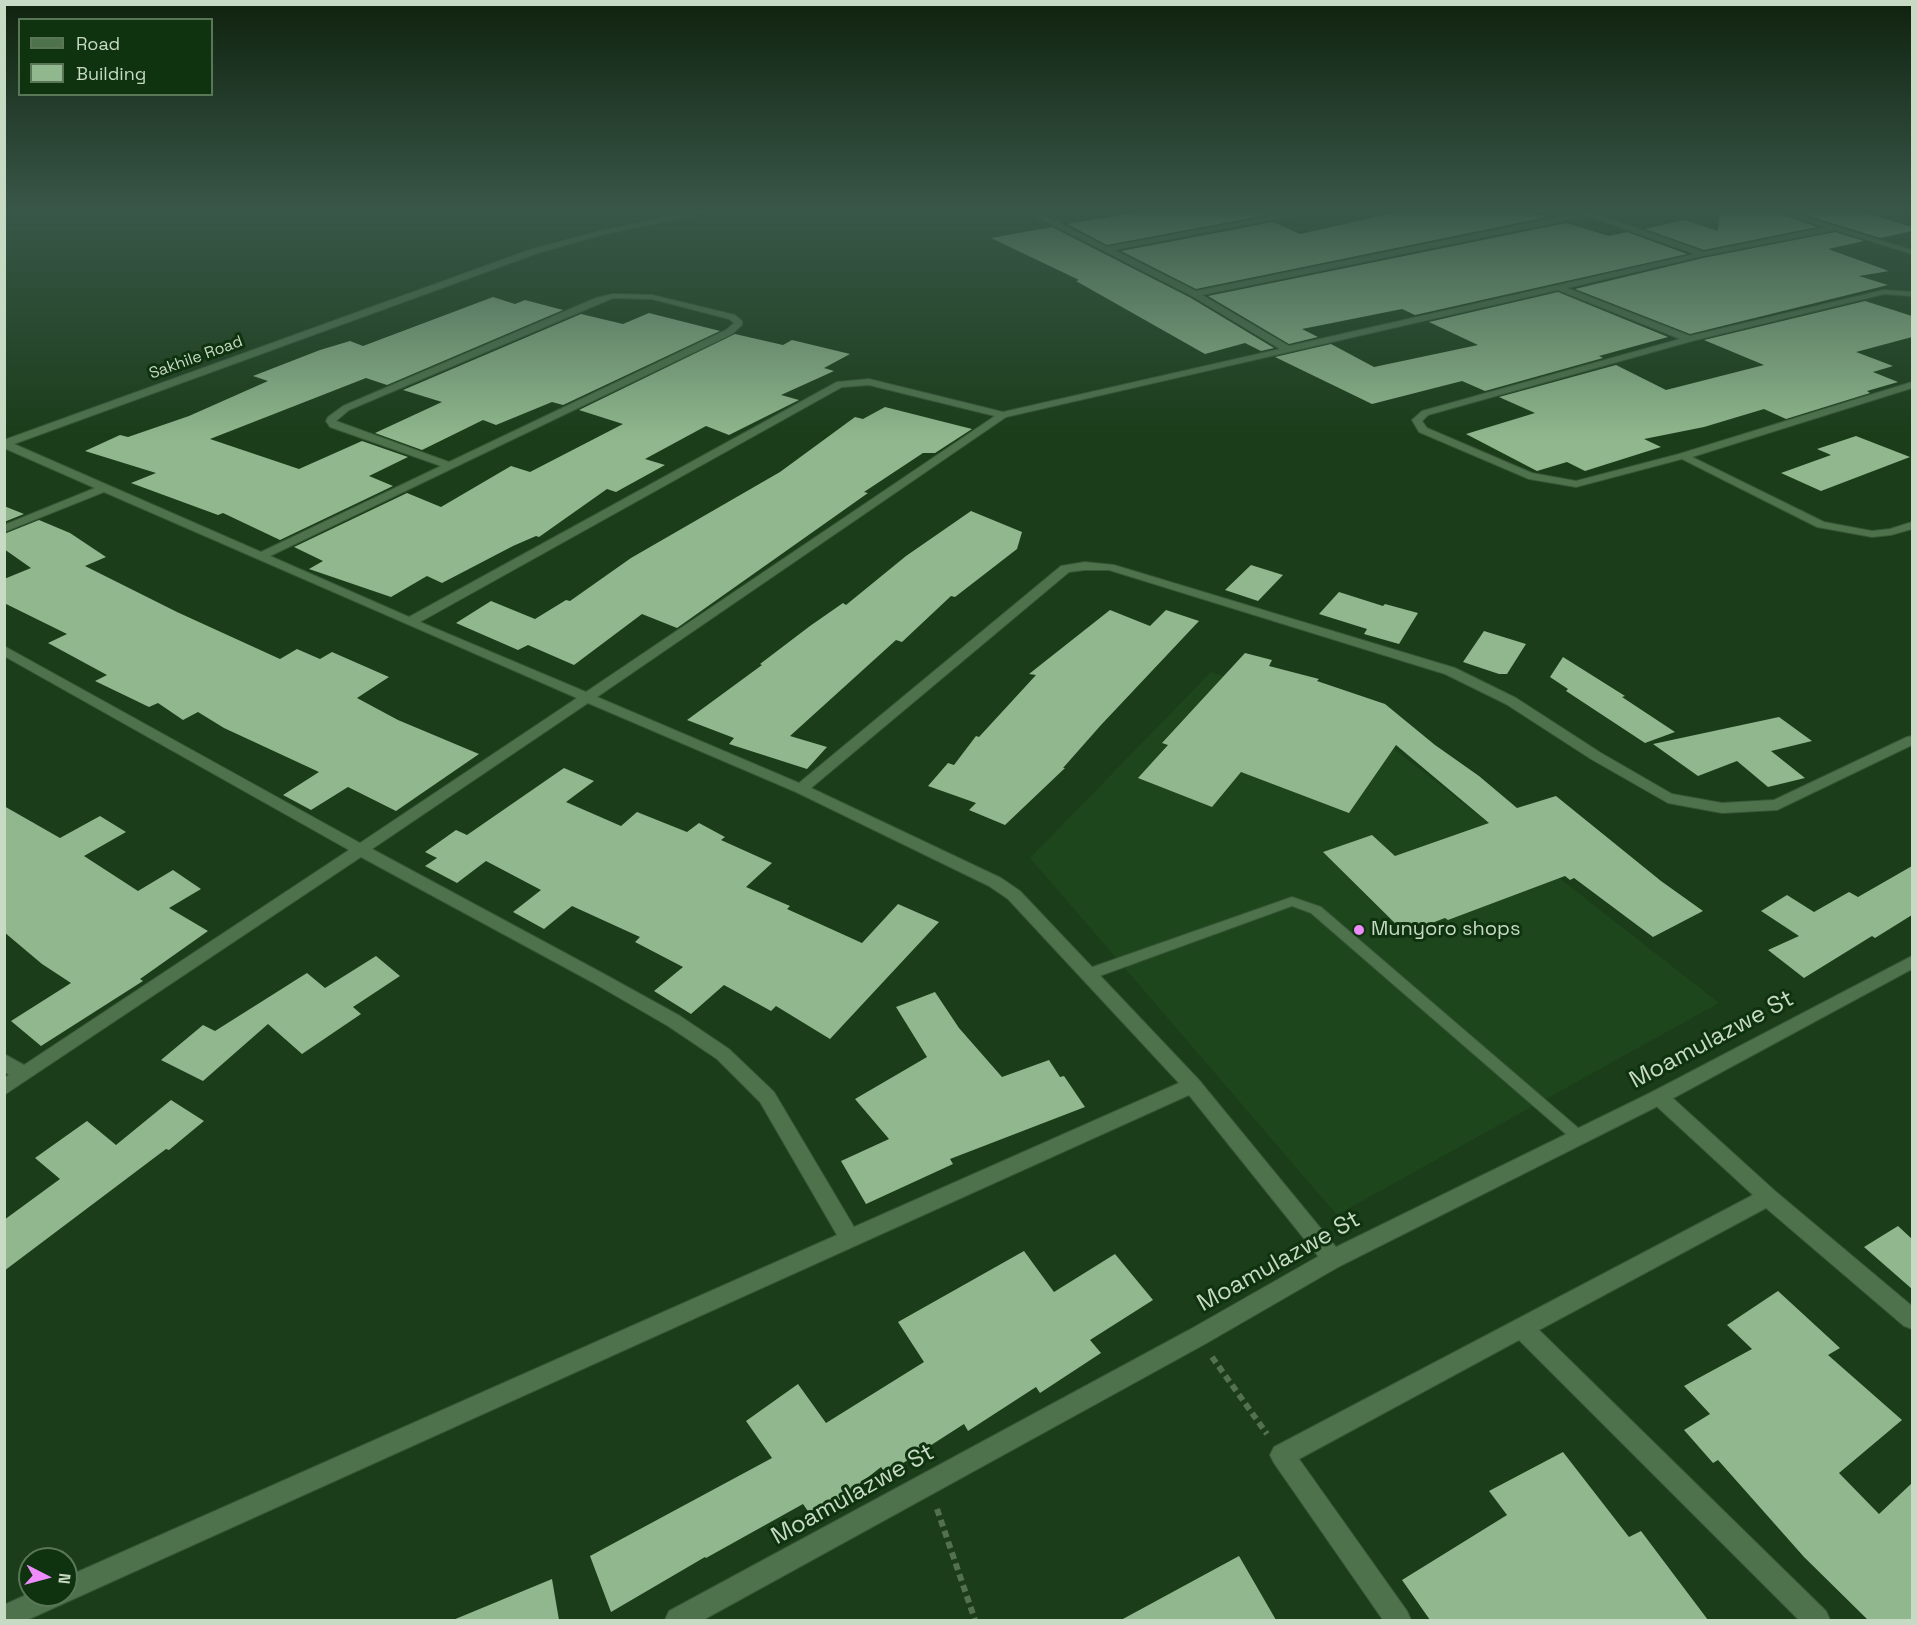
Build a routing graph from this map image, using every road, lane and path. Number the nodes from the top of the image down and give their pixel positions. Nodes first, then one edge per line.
1 (435, 287) edge
2 (1180, 287) edge
3 (1230, 287) edge
4 (1566, 287) edge
5 (1561, 288) junction
6 (1195, 294) junction
7 (1912, 294) edge
8 (1689, 339) junction
9 (1289, 350) junction
10 (1912, 385) edge
11 (1003, 415) junction
12 (5, 444) edge
13 (1683, 456) junction
14 (447, 465) junction
15 (104, 488) junction
16 (1912, 525) edge
17 (4, 530) edge
18 (260, 557) junction
19 (410, 622) junction
20 (4, 650) edge
21 (587, 698) junction
22 (1912, 740) edge
23 (801, 789) junction
24 (361, 850) junction
25 (1912, 962) edge
26 (1089, 974) junction
27 (4, 1061) edge
28 (23, 1075) junction
29 (1192, 1084) junction
30 (4, 1088) edge
31 (1659, 1097) junction
32 (1579, 1137) junction
33 (1768, 1197) junction
34 (850, 1238) junction
35 (1333, 1259) junction
36 (1912, 1319) edge
37 (1522, 1328) junction
38 (1197, 1337) junction
39 (1282, 1455) junction
40 (928, 1483) junction
41 (78, 1585) edge
42 (28, 1607) edge
43 (4, 1618) edge
44 (678, 1620) edge
45 (975, 1620) edge
46 (1398, 1620) edge
47 (1817, 1620) edge

1 - 12 street, Sakhile Road
2 - 6 street
3 - 6 street
4 - 5 street
5 - 8 street
5 - 9 street
6 - 9 street
7 - 8 street
8 - 13 street
9 - 11 street
10 - 13 street
11 - 19 street
11 - 21 street
12 - 15 street
13 - 16 street
14 - 14 street
14 - 18 street
15 - 17 street
15 - 18 street
18 - 19 street
19 - 21 street
20 - 24 street
21 - 23 street
21 - 24 street
22 - 23 street
23 - 26 street
24 - 28 street
24 - 34 street
25 - 31 street, Moamulazwe St
26 - 29 street
26 - 32 lane
27 - 28 street
28 - 30 street
29 - 34 street
29 - 35 street
31 - 32 street, Moamulazwe St
31 - 33 street
32 - 35 street, Moamulazwe St
33 - 36 street
33 - 37 street
34 - 41 street
35 - 38 street, Moamulazwe St
37 - 39 street
37 - 47 street
38 - 39 path
38 - 40 street, Moamulazwe St
39 - 46 street
40 - 44 street, Moamulazwe St
40 - 45 path
42 - 43 street

